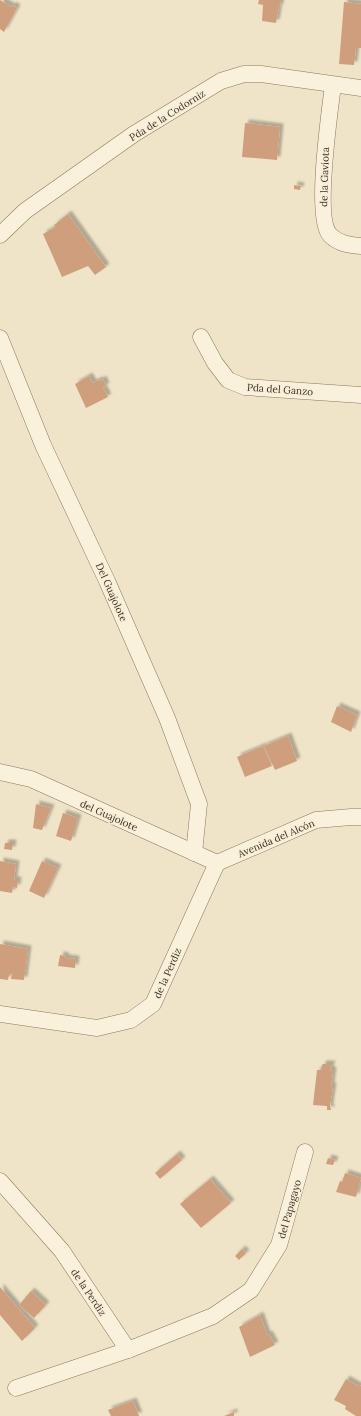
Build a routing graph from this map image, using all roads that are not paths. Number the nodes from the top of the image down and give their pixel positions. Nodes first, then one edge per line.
1 (333, 85) junction
2 (361, 88) edge
3 (0, 235) edge
4 (361, 246) edge
5 (201, 337) dead end
6 (0, 338) edge
7 (361, 395) edge
8 (0, 772) edge
9 (361, 817) edge
10 (194, 853) junction
11 (217, 862) junction
12 (0, 1014) edge
13 (305, 1152) dead end
14 (0, 1181) edge
15 (128, 1350) junction
16 (16, 1388) dead end

1 - 2 street, Pda de la Codorniz
1 - 3 street, Pda de la Codorniz
1 - 4 street, de la Gaviota
5 - 7 street, Pda del Ganzo
6 - 10 street, Del Guajolote
8 - 10 street, del Guajolote
9 - 11 street, Avenida del Alcón
10 - 11 street, del Guajolote
11 - 12 street, de la Perdiz
13 - 15 street, del Papagayo
14 - 15 street, de la Perdiz
15 - 16 street, del Papagayo

